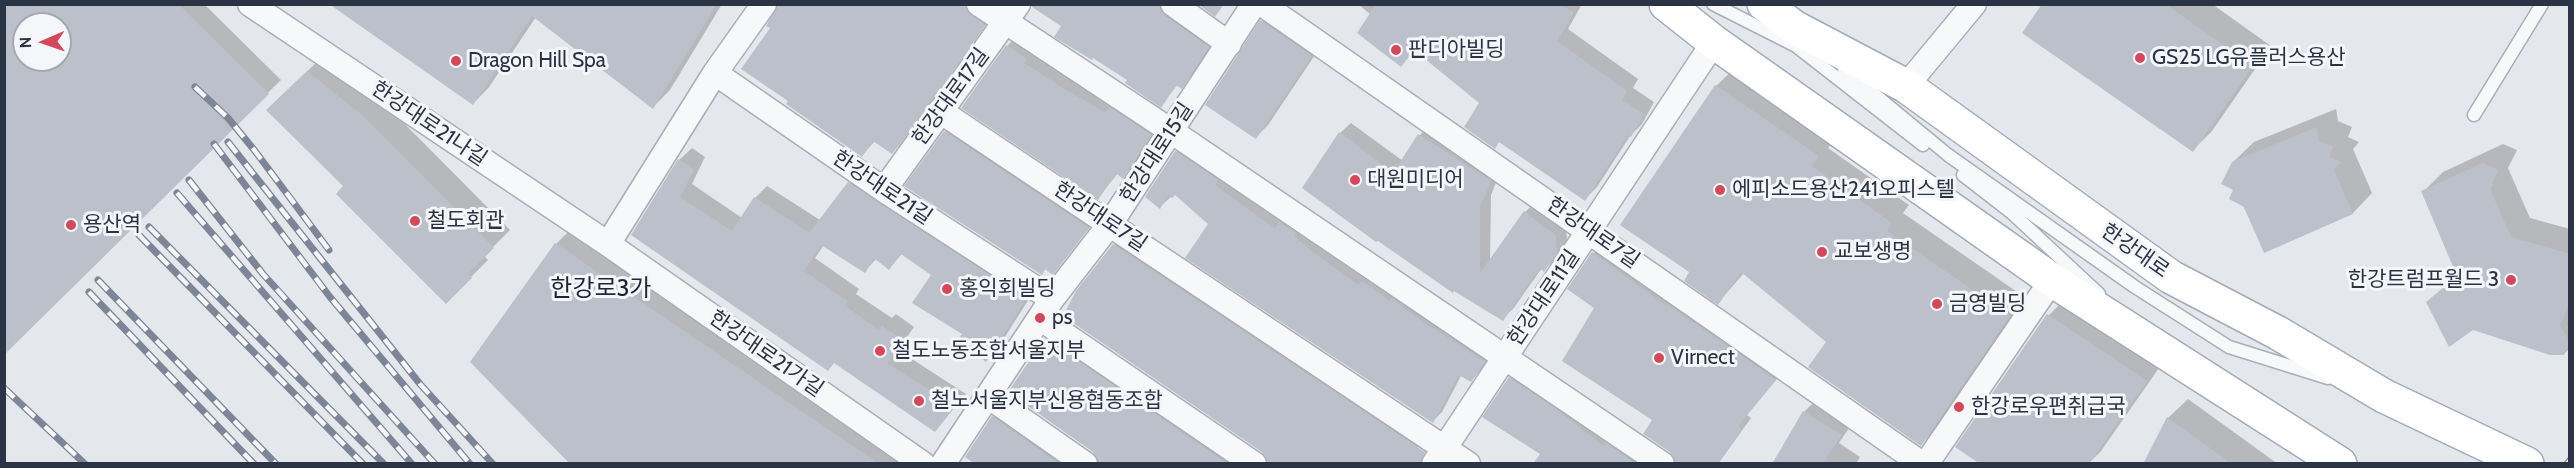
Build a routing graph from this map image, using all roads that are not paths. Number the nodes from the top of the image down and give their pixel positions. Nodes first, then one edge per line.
1 (250, 4) edge
2 (764, 4) edge
3 (979, 4) edge
4 (1173, 4) edge
5 (1254, 4) edge
6 (1262, 4) edge
7 (1666, 4) edge
8 (1713, 4) edge
9 (1764, 4) edge
10 (1974, 4) edge
11 (2542, 4) edge
12 (1013, 14) edge
13 (1794, 27) junction
14 (1714, 42) junction
15 (1229, 44) junction
16 (715, 73) junction
17 (1906, 86) junction
18 (940, 111) junction
19 (2474, 115) dead end
20 (1171, 131) junction
21 (884, 190) junction
22 (1110, 224) junction
23 (1589, 230) junction
24 (608, 244) junction
25 (2052, 280) junction
26 (1046, 308) junction
27 (2153, 344) junction
28 (1504, 358) junction
29 (988, 396) junction
30 (2384, 396) junction
31 (1439, 456) edge
32 (2520, 460) edge
33 (923, 464) edge
34 (943, 464) edge
35 (1085, 464) edge
36 (1254, 464) edge
37 (1468, 464) edge
38 (1662, 464) edge
39 (1924, 464) edge
40 (2340, 464) edge

1 - 24 street, 한강대로21나길
2 - 16 street
3 - 12 street
4 - 15 street
5 - 15 street, 한강대로15길
6 - 23 street, 한강대로7길
7 - 14 main road
8 - 27 lane
9 - 13 main road, 한강대로
10 - 17 street
11 - 19 lane
12 - 18 street, 한강대로17길
12 - 20 street
13 - 17 main road, 한강대로
13 - 30 lane
14 - 23 street, 한강대로11길
14 - 25 main road
15 - 20 street, 한강대로15길
16 - 21 street, 한강대로21길
16 - 24 street
17 - 30 main road, 한강대로
18 - 21 street, 한강대로17길
18 - 22 street, 한강대로7길
20 - 22 street, 한강대로15길
20 - 28 street
21 - 26 street, 한강대로21길
22 - 26 street, 한강대로15길
22 - 31 street, 한강대로7길
23 - 28 street, 한강대로11길
23 - 39 street, 한강대로7길
24 - 33 street, 한강대로21가길
25 - 27 main road
25 - 39 street, 한강대로7길
26 - 29 street, 한강대로15길
26 - 36 street
27 - 40 main road
28 - 31 street, 한강대로11길
28 - 38 street
29 - 34 street, 한강대로15길
29 - 35 street
30 - 32 main road, 한강대로
31 - 37 street, 한강대로7길

